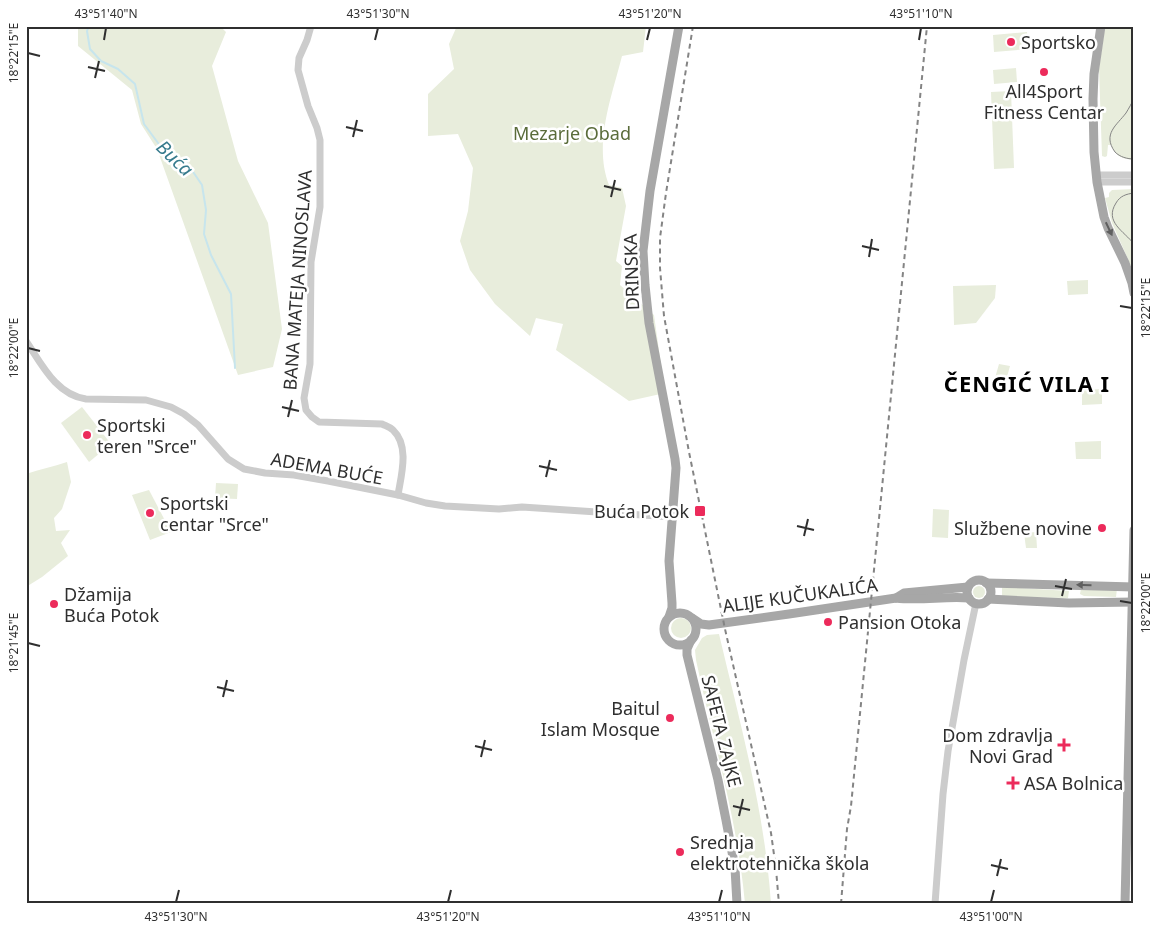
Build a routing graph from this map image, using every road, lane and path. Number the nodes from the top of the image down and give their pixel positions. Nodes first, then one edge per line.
1 (311, 26) edge
2 (679, 26) edge
3 (1101, 26) edge
4 (1134, 175) edge
5 (1097, 179) junction
6 (1134, 182) edge
7 (1134, 293) edge
8 (26, 341) edge
9 (398, 495) junction
10 (672, 517) junction
11 (1134, 530) edge
12 (986, 583) junction
13 (968, 587) junction
14 (1133, 587) edge
15 (896, 598) junction
16 (988, 599) junction
17 (972, 601) junction
18 (1133, 602) edge
19 (672, 603) junction
20 (683, 613) junction
21 (669, 617) junction
22 (692, 618) junction
23 (709, 625) junction
24 (692, 638) junction
25 (676, 644) junction
26 (687, 655) junction
27 (737, 904) edge
28 (935, 904) edge
29 (1125, 904) edge

1 - 9 street, BANA MATEJA NINOSLAVA
2 - 10 main road, DRINSKA
3 - 5 main road
4 - 5 street
5 - 6 street
5 -> 7 main road
8 - 9 street, ADEMA BUĆE
9 - 10 street, ADEMA BUĆE
10 - 19 main road
11 - 14 main road
12 - 13 main road
14 -> 12 main road
12 - 16 main road
13 - 15 main road, ALIJE KUČUKALIĆA
13 - 17 main road
14 - 18 main road
15 - 17 main road, ALIJE KUČUKALIĆA
15 - 23 main road, ALIJE KUČUKALIĆA
16 - 17 main road
16 - 18 main road
17 - 28 street
18 - 29 main road
19 - 20 main road
19 - 21 main road
20 - 21 main road
20 - 22 main road
21 - 25 main road
22 - 23 main road, ALIJE KUČUKALIĆA
22 - 24 main road
23 - 24 main road, ALIJE KUČUKALIĆA
24 - 25 main road
24 - 26 main road, SAFETA ZAJKE
25 - 26 main road, SAFETA ZAJKE
26 - 27 main road, SAFETA ZAJKE

